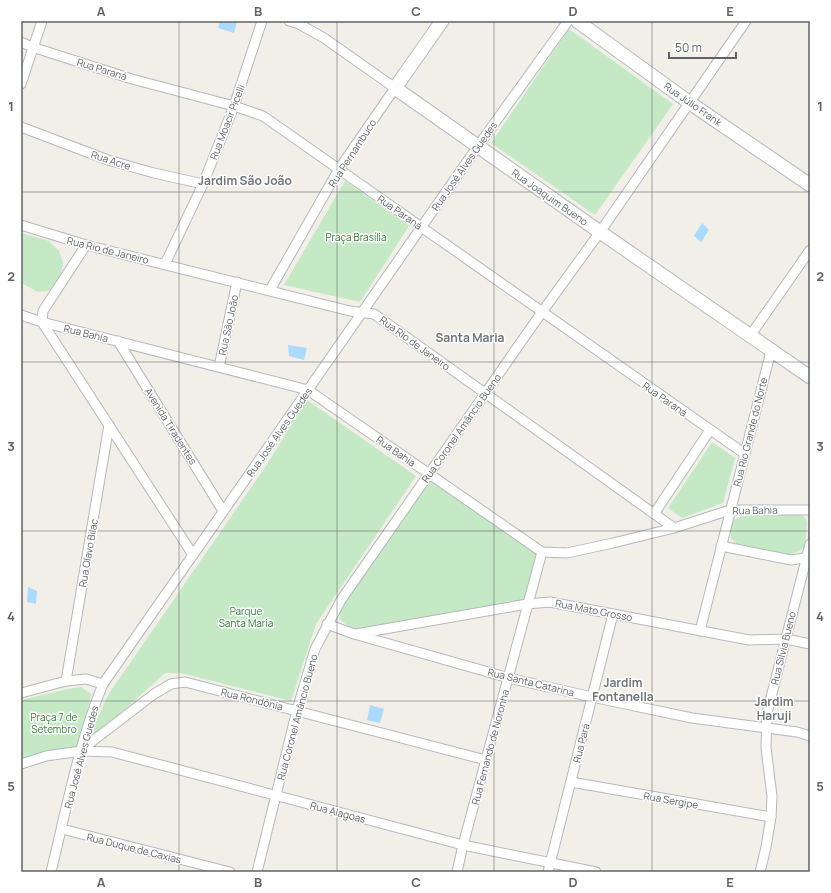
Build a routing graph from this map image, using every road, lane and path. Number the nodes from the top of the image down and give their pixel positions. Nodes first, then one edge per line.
1 (42, 21) edge
2 (262, 21) edge
3 (289, 21) edge
4 (442, 21) edge
5 (574, 21) edge
6 (746, 21) edge
7 (21, 42) edge
8 (32, 47) junction
9 (21, 84) edge
10 (395, 88) junction
11 (690, 103) junction
12 (234, 106) junction
13 (21, 127) edge
14 (478, 146) junction
15 (339, 169) junction
16 (203, 184) junction
17 (810, 185) edge
18 (21, 225) edge
19 (422, 227) junction
20 (600, 232) junction
21 (86, 245) junction
22 (810, 250) edge
23 (165, 264) junction
24 (237, 282) junction
25 (270, 290) junction
26 (363, 311) junction
27 (542, 312) junction
28 (21, 315) edge
29 (42, 322) junction
30 (750, 336) junction
31 (118, 342) junction
32 (771, 351) junction
33 (218, 367) junction
34 (810, 377) edge
35 (308, 390) junction
36 (486, 393) junction
37 (109, 425) junction
38 (710, 430) junction
39 (745, 454) junction
40 (429, 474) junction
41 (730, 510) junction
42 (810, 510) edge
43 (223, 511) junction
44 (654, 514) junction
45 (674, 528) junction
46 (810, 544) edge
47 (721, 546) junction
48 (542, 552) junction
49 (193, 555) junction
50 (808, 557) edge
51 (527, 604) junction
52 (613, 614) junction
53 (327, 624) junction
54 (700, 631) junction
55 (354, 634) junction
56 (786, 639) junction
57 (810, 644) edge
58 (509, 678) junction
59 (66, 681) junction
60 (104, 684) junction
61 (21, 693) edge
62 (592, 697) junction
63 (297, 710) junction
64 (766, 728) junction
65 (810, 736) edge
66 (81, 750) junction
67 (486, 760) junction
68 (21, 764) edge
69 (571, 782) junction
70 (276, 795) junction
71 (771, 818) junction
72 (62, 829) junction
73 (463, 845) junction
74 (549, 868) edge
75 (51, 872) edge
76 (230, 872) edge
77 (257, 872) edge
78 (457, 872) edge
79 (596, 872) edge
80 (760, 872) edge

1 - 8 street
2 - 12 street, Rua Moacir Picelli
3 - 10 street, Rua Joaquim Bueno
4 - 10 street, Rua Pernambuco
5 - 11 street, Rua Júlio Frank
5 - 14 street, Rua José Alves Guedes
6 - 11 street, Rua Coronel Amâncio Bueno
7 - 8 street, Rua Paraná
8 - 9 street
8 - 12 street, Rua Paraná
10 - 14 street, Rua Joaquim Bueno
10 - 15 street, Rua Pernambuco
11 - 17 street, Rua Júlio Frank
11 - 20 street, Rua Coronel Amâncio Bueno
12 - 15 street, Rua Paraná
12 - 16 street, Rua Moacir Picelli
13 - 16 street, Rua Acre
14 - 19 street, Rua José Alves Guedes
14 - 20 street, Rua Joaquim Bueno
15 - 19 street, Rua Paraná
15 - 25 street, Rua Pernambuco
16 - 23 street, Rua Moacir Picelli
18 - 21 street, Rua Rio de Janeiro
19 - 26 street, Rua José Alves Guedes
19 - 27 street, Rua Paraná
20 - 27 street, Rua Coronel Amâncio Bueno
20 - 30 street, Rua Joaquim Bueno
21 - 23 street, Rua Rio de Janeiro
21 - 29 street
22 - 30 street
23 - 24 street, Rua Rio de Janeiro
24 - 25 street, Rua Rio de Janeiro
24 - 33 street, Rua São João
25 - 26 street, Rua Rio de Janeiro
26 - 35 street, Rua José Alves Guedes
26 - 36 street, Rua Rio de Janeiro
27 - 36 street, Rua Coronel Amâncio Bueno
27 - 38 street, Rua Paraná
28 - 29 street, Rua Bahia
29 - 31 street, Rua Bahia
29 - 37 street
30 - 32 street, Rua Joaquim Bueno
31 - 33 street, Rua Bahia
31 - 43 street, Avenida Tiradentes
32 - 34 street, Rua Joaquim Bueno
32 - 39 street, Rua Rio Grande do Norte
33 - 35 street, Rua Bahia
35 - 40 street, Rua Bahia
35 - 43 street, Rua José Alves Guedes
36 - 40 street, Rua Coronel Amâncio Bueno
36 - 44 street, Rua Rio de Janeiro
37 - 49 street
37 - 59 street, Rua Olavo Bilac
38 - 39 street, Rua Paraná
38 - 44 street
39 - 41 street, Rua Rio Grande do Norte
40 - 48 street, Rua Bahia
40 - 53 street, Rua Coronel Amâncio Bueno
41 - 42 street, Rua Bahia
41 - 45 street, Rua Bahia
41 - 47 street, Rua Rio Grande do Norte
43 - 49 street, Rua José Alves Guedes
44 - 45 street, Rua Rio de Janeiro
45 - 48 street, Rua Bahia
46 - 50 street, Rua Silvia Bueno
47 - 50 street
47 - 54 street, Rua Rio Grande do Norte
48 - 51 street, Rua Fernando de Noronha
49 - 60 street, Rua José Alves Guedes
50 - 56 street, Rua Silvia Bueno
51 - 52 street, Rua Mato Grosso
51 - 55 street, Rua Mato Grosso
51 - 58 street, Rua Fernando de Noronha
52 - 54 street, Rua Mato Grosso
52 - 62 street, Rua Pará
53 - 55 street, Rua Santa Catarina
53 - 63 street, Rua Coronel Amâncio Bueno
54 - 56 street, Rua Mato Grosso
55 - 58 street, Rua Santa Catarina
56 - 57 street, Rua Mato Grosso
56 - 64 street, Rua Silvia Bueno
58 - 62 street, Rua Santa Catarina
58 - 67 street, Rua Fernando de Noronha
59 - 60 street
59 - 61 street
60 - 66 street, Rua José Alves Guedes
62 - 64 street, Rua Santa Catarina
62 - 69 street, Rua Pará
63 - 66 street, Rua Rondônia
63 - 67 street, Rua Rondônia
63 - 70 street, Rua Coronel Amâncio Bueno
64 - 65 street, Rua Santa Catarina
64 - 71 street, Rua Silvia Bueno
66 - 68 street, Rua Alagoas
66 - 70 street, Rua Alagoas
66 - 72 street, Rua José Alves Guedes
67 - 73 street, Rua Fernando de Noronha
69 - 71 street, Rua Sergipe
69 - 74 street, Rua Pará
70 - 73 street, Rua Alagoas
70 - 77 street, Rua Coronel Amâncio Bueno
71 - 80 street, Rua Silvia Bueno
72 - 75 street, Rua José Alves Guedes
72 - 76 street, Rua Duque de Caxias
73 - 74 street, Rua Alagoas
73 - 78 street, Rua Fernando de Noronha
74 - 79 street, Rua Alagoas

